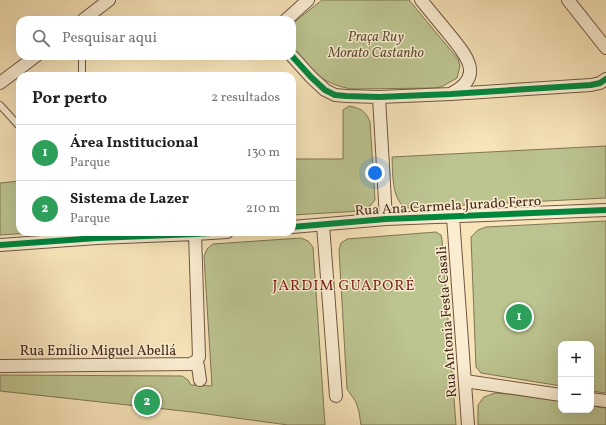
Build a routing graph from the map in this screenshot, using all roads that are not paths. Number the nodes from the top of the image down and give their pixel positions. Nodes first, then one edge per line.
1 (108, 0) edge
2 (308, 0) edge
3 (421, 0) edge
4 (568, 0) edge
5 (89, 16) edge
6 (290, 16) edge
7 (606, 48) edge
8 (31, 60) edge
9 (82, 60) edge
10 (296, 60) edge
11 (82, 72) edge
12 (606, 79) edge
13 (0, 83) edge
14 (451, 94) junction
15 (379, 97) junction
16 (0, 105) edge
17 (16, 123) edge
18 (606, 210) edge
19 (453, 217) junction
20 (386, 219) junction
21 (323, 225) junction
22 (296, 227) edge
23 (146, 236) edge
24 (195, 236) edge
25 (0, 245) edge
26 (196, 361) junction
27 (0, 366) edge
28 (200, 380) dead end
29 (465, 381) junction
30 (558, 395) edge
31 (336, 396) dead end
32 (594, 399) edge
33 (606, 401) edge
34 (468, 425) edge

1 - 5 street
2 - 6 street
3 - 14 street
4 - 7 street
8 - 13 street
9 - 11 lane
10 - 15 street
12 - 14 street
14 - 15 street
15 - 20 street
16 - 17 lane
18 - 19 street, Rua Ana Carmela Jurado Ferro
19 - 20 street, Rua Ana Carmela Jurado Ferro
19 - 29 street, Rua Antonia Festa Casali
20 - 21 street, Rua Ana Carmela Jurado Ferro
21 - 22 street, Rua Ana Carmela Jurado Ferro
21 - 31 street
23 - 25 street
24 - 26 street
26 - 27 street, Rua Emílio Miguel Abellá
26 - 28 street
29 - 30 street
29 - 34 street, Rua Antonia Festa Casali
32 - 33 street

